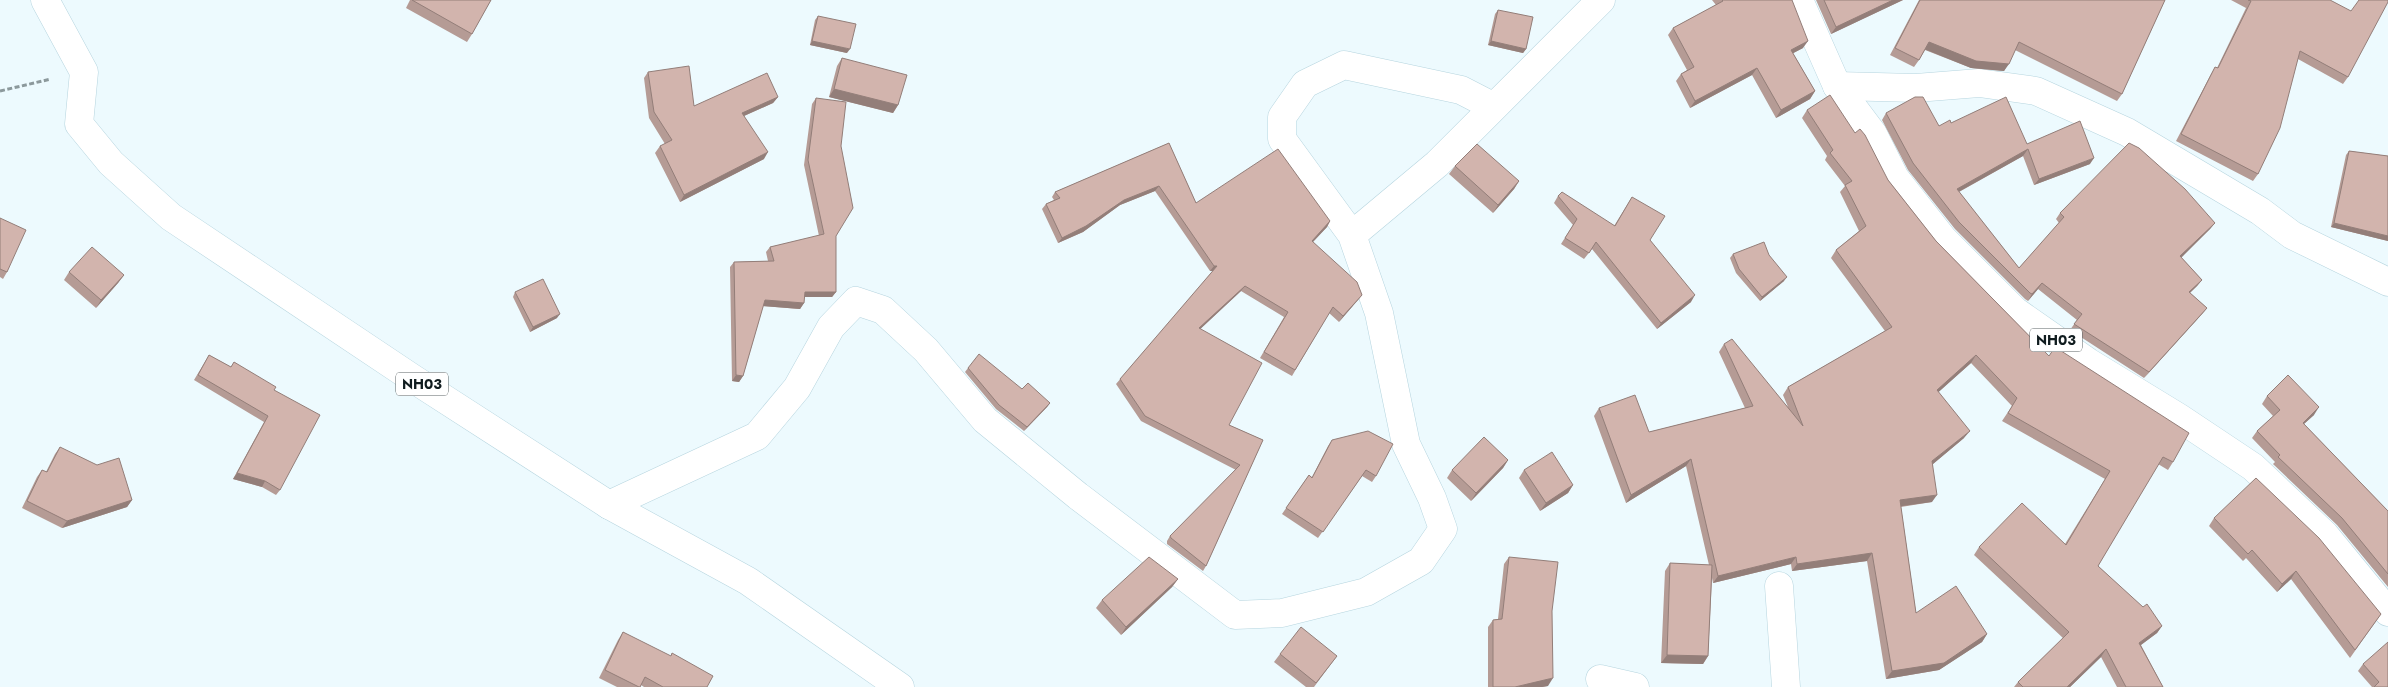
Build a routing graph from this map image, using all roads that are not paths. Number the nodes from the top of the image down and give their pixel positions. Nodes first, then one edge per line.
1 (45, 0) edge
2 (1601, 0) edge
3 (1800, 0) edge
4 (1838, 86) junction
5 (1494, 107) junction
6 (1352, 235) junction
7 (2388, 282) edge
8 (609, 505) junction
9 (1779, 586) dead end
10 (2388, 612) edge
11 (1600, 679) dead end
12 (900, 687) edge
13 (1635, 687) edge
14 (1786, 687) edge

1 - 8 street, NH03
2 - 5 street
3 - 4 street, NH03
4 - 7 street
4 - 10 street, NH03
5 - 6 street
5 - 6 street
6 - 8 street
8 - 12 street, NH03
9 - 14 street
11 - 13 street

